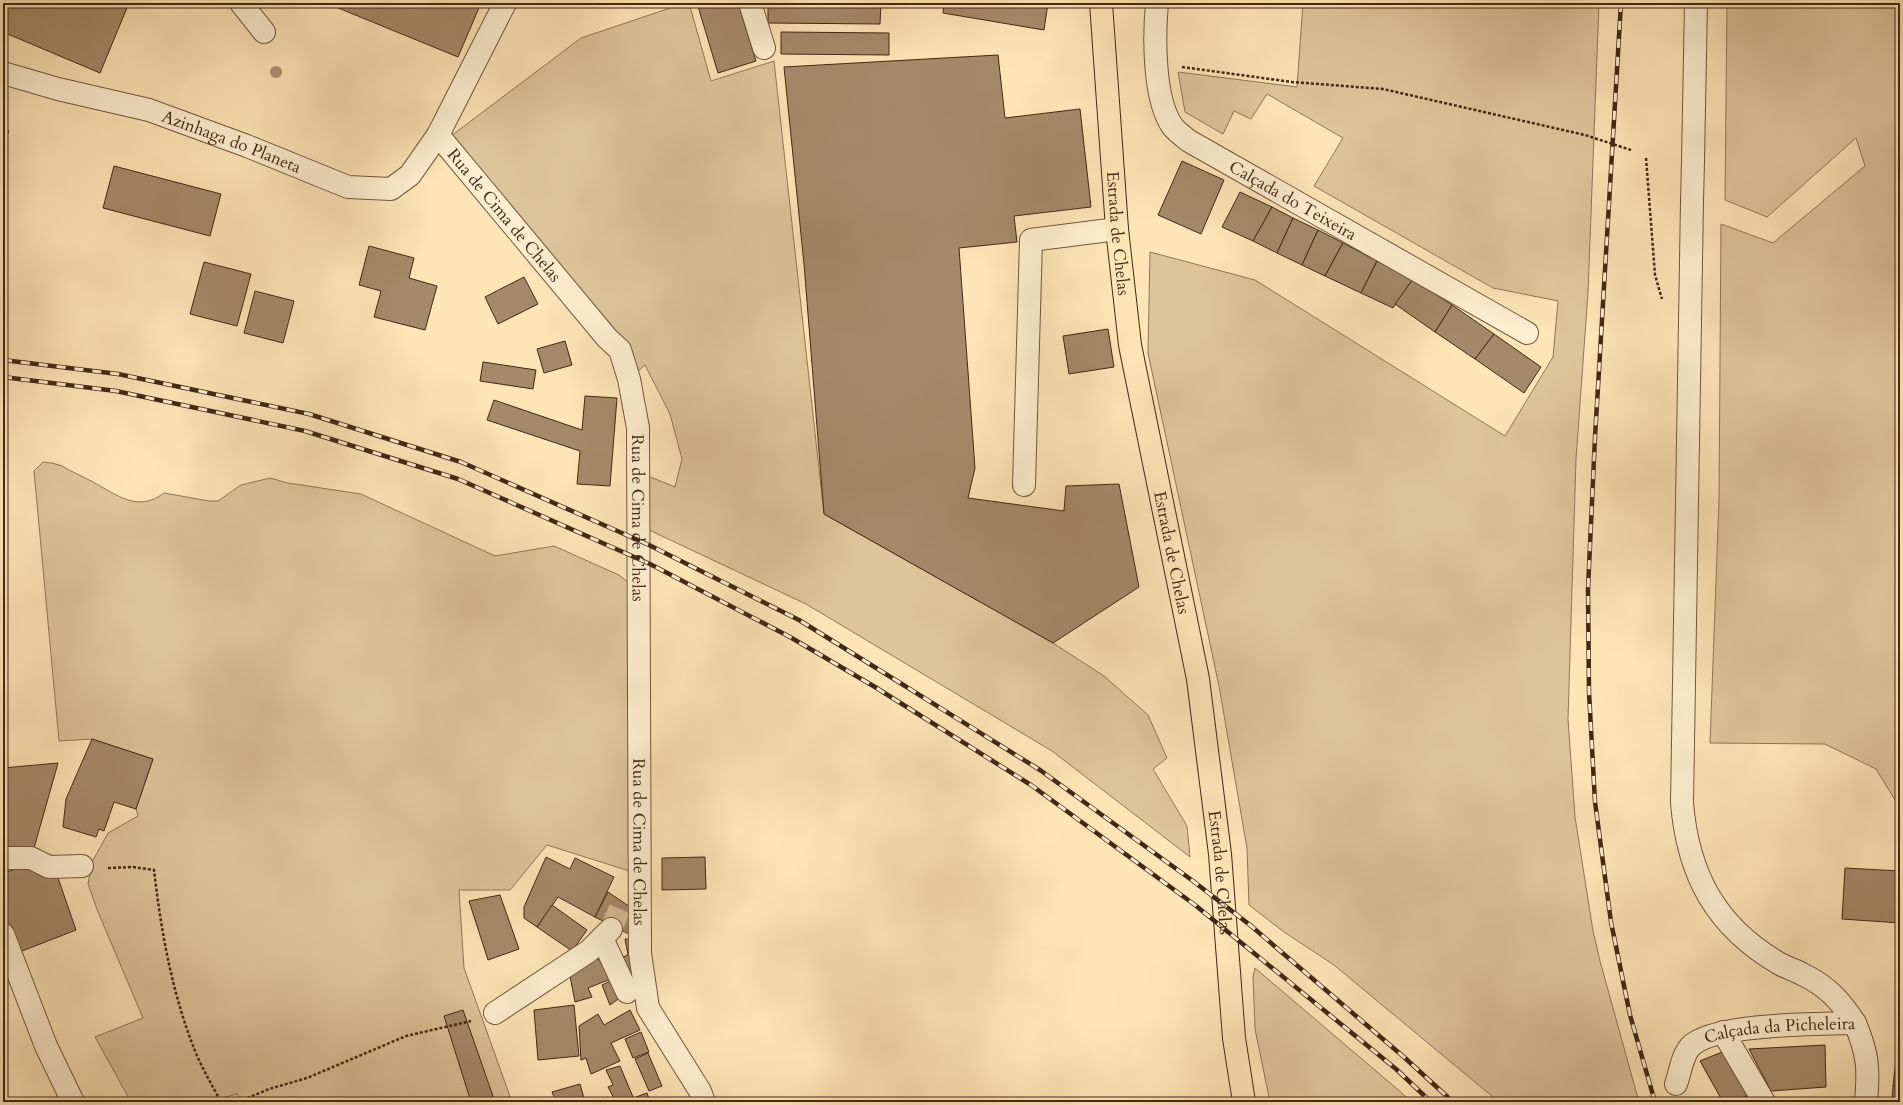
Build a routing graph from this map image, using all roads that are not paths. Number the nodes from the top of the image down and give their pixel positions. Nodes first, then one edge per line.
1 (241, 3) edge
2 (505, 3) edge
3 (750, 3) edge
4 (1101, 3) edge
5 (1157, 3) edge
6 (1696, 3) edge
7 (264, 32) dead end
8 (764, 48) dead end
9 (3, 73) edge
10 (438, 135) junction
11 (1117, 229) junction
12 (1526, 333) dead end
13 (1024, 485) dead end
14 (3, 858) edge
15 (82, 866) road end
16 (639, 881) junction
17 (623, 900) tunnel mouth
18 (3, 934) edge
19 (627, 992) dead end
20 (495, 1013) road end
21 (1855, 1023) junction
22 (1724, 1032) junction
23 (1676, 1084) dead end
24 (73, 1102) edge
25 (704, 1102) edge
26 (1244, 1102) edge
27 (1764, 1102) edge
28 (1866, 1102) edge

1 - 7 street
2 - 10 street, Rua de Cima de Chelas
3 - 8 street
4 - 11 main road, Estrada de Chelas
5 - 12 street, Calçada do Teixeira
6 - 21 street, bridge
9 - 10 street, Azinhaga do Planeta
10 - 16 street, Rua de Cima de Chelas
11 - 13 street
11 - 26 main road, Estrada de Chelas
14 - 15 street
16 - 17 street
16 - 25 street, Rua de Cima de Chelas
18 - 24 street
19 - 20 street
21 - 22 street, Calçada da Picheleira
21 - 28 street, Calçada da Picheleira
22 - 23 street, Calçada da Picheleira
22 - 27 street

